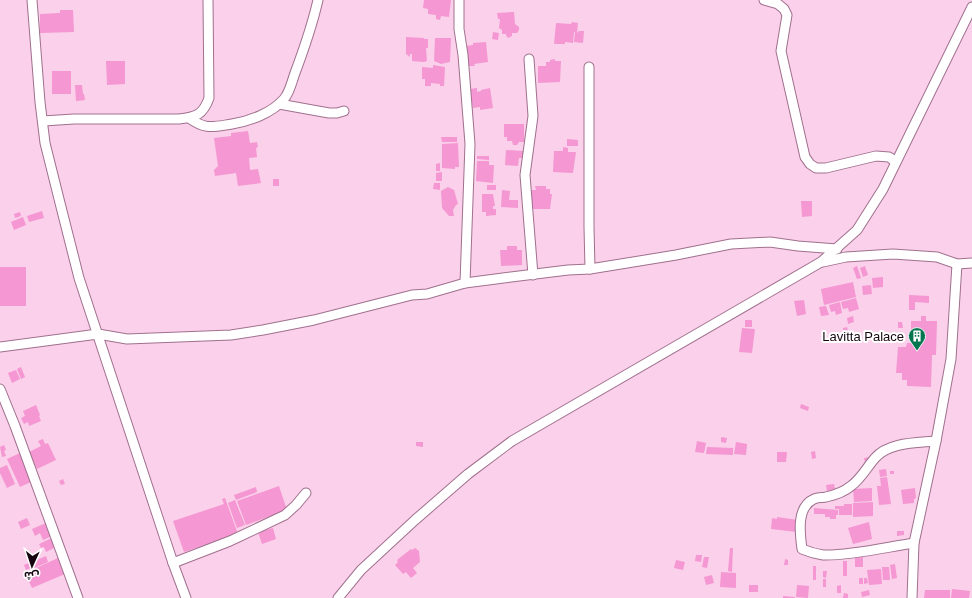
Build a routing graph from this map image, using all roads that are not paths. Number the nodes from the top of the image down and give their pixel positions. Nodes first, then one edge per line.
1 (32, 0) edge
2 (208, 0) edge
3 (318, 0) edge
4 (459, 0) edge
5 (764, 0) edge
6 (972, 7) edge
7 (529, 59) dead end
8 (589, 67) dead end
9 (279, 104) junction
10 (344, 111) dead end
11 (189, 118) junction
12 (43, 121) junction
13 (896, 162) junction
14 (837, 249) junction
15 (821, 262) junction
16 (972, 263) edge
17 (957, 264) junction
18 (590, 270) junction
19 (533, 274) junction
20 (465, 283) junction
21 (98, 334) junction
22 (0, 347) edge
23 (0, 389) edge
24 (936, 441) junction
25 (306, 493) dead end
26 (914, 543) junction
27 (173, 564) junction
28 (78, 598) edge
29 (186, 598) edge
30 (338, 598) edge
31 (912, 598) edge

1 - 12 street
2 - 11 street
3 - 9 street
4 - 20 street
5 - 13 street
6 - 13 street
7 - 19 street
8 - 18 street
9 - 10 street
9 - 11 street
11 - 12 street
12 - 21 street
13 - 14 street
14 - 15 street
14 - 18 street
15 - 17 street
15 - 30 street
16 - 17 street
17 - 24 street
18 - 19 street
19 - 20 street
20 - 21 street
21 - 22 street
21 - 27 street
23 - 28 street
24 - 26 street
24 - 26 street
25 - 27 street
26 - 31 street
27 - 29 street

